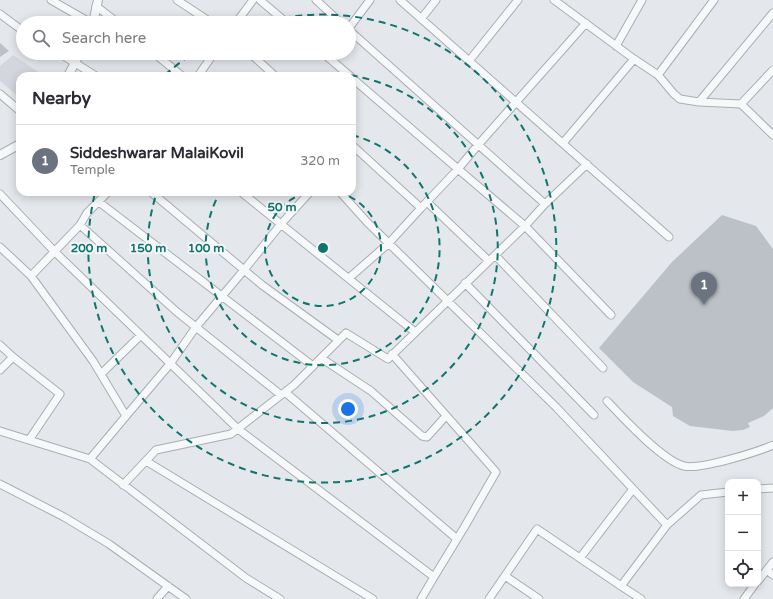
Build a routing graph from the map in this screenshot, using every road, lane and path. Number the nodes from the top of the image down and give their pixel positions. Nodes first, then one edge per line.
1 (52, 0) edge
2 (177, 0) edge
3 (253, 0) edge
4 (260, 0) edge
5 (316, 0) edge
6 (370, 0) edge
7 (400, 0) edge
8 (436, 0) edge
9 (518, 0) edge
10 (554, 0) edge
11 (642, 0) edge
12 (714, 0) edge
13 (97, 3) edge
14 (564, 3) edge
15 (773, 13) edge
16 (0, 14) edge
17 (80, 16) edge
18 (94, 16) edge
19 (111, 16) edge
20 (201, 16) edge
21 (241, 16) edge
22 (279, 16) edge
23 (333, 16) edge
24 (356, 19) edge
25 (421, 19) junction
26 (586, 23) junction
27 (16, 25) edge
28 (356, 35) edge
29 (616, 46) junction
30 (634, 59) junction
31 (70, 60) edge
32 (76, 60) edge
33 (163, 60) edge
34 (209, 60) edge
35 (258, 60) edge
36 (333, 60) edge
37 (469, 61) junction
38 (75, 63) junction
39 (773, 70) edge
40 (70, 72) edge
41 (90, 72) edge
42 (177, 72) edge
43 (201, 72) edge
44 (271, 72) edge
45 (346, 72) edge
46 (658, 75) junction
47 (356, 81) edge
48 (0, 94) edge
49 (516, 102) junction
50 (699, 102) junction
51 (741, 104) junction
52 (16, 108) edge
53 (773, 134) edge
54 (563, 143) junction
55 (478, 145) junction
56 (16, 146) edge
57 (356, 149) edge
58 (0, 155) edge
59 (587, 164) junction
60 (458, 169) junction
61 (0, 194) edge
62 (104, 196) edge
63 (156, 196) edge
64 (246, 196) edge
65 (306, 196) edge
66 (344, 196) edge
67 (99, 202) junction
68 (427, 202) junction
69 (545, 204) junction
70 (421, 208) junction
71 (281, 224) junction
72 (80, 225) junction
73 (525, 226) junction
74 (669, 237) dead end
75 (389, 243) junction
76 (0, 247) edge
77 (54, 251) junction
78 (495, 255) junction
79 (488, 261) junction
80 (244, 270) junction
81 (31, 276) junction
82 (349, 278) junction
83 (465, 283) junction
84 (222, 296) junction
85 (447, 301) junction
86 (611, 315) dead end
87 (196, 327) junction
88 (415, 332) junction
89 (141, 335) junction
90 (338, 340) junction
91 (0, 345) edge
92 (392, 354) junction
93 (12, 357) junction
94 (321, 358) junction
95 (170, 363) junction
96 (313, 366) junction
97 (603, 368) dead end
98 (0, 370) edge
99 (101, 374) junction
100 (283, 394) junction
101 (607, 401) dead end
102 (594, 415) dead end
103 (126, 416) junction
104 (446, 416) junction
105 (238, 428) junction
106 (0, 431) edge
107 (29, 440) junction
108 (773, 444) edge
109 (90, 460) junction
110 (146, 461) junction
111 (0, 484) edge
112 (123, 485) junction
113 (773, 488) edge
114 (633, 489) junction
115 (761, 489) edge
116 (725, 492) edge
117 (667, 525) junction
118 (457, 539) junction
119 (580, 558) junction
120 (773, 562) edge
121 (766, 570) junction
122 (773, 575) edge
123 (505, 576) junction
124 (434, 577) junction
125 (761, 577) edge
126 (168, 586) junction
127 (621, 586) junction
128 (753, 587) edge
129 (363, 596) edge
130 (157, 599) edge
131 (186, 599) edge
132 (280, 599) edge
133 (373, 599) edge
134 (421, 599) edge
135 (489, 599) edge
136 (539, 599) edge
137 (641, 599) edge
138 (744, 599) edge

1 - 17 street
2 - 20 street
3 - 21 street
4 - 22 street
5 - 23 street
6 - 24 street
7 - 25 street
8 - 25 street
9 - 37 street
10 - 14 street
11 - 29 street
12 - 46 street
13 - 18 street
13 - 19 street
14 - 26 street
15 - 50 street
16 - 27 street
25 - 37 street
26 - 29 street
26 - 49 street
28 - 55 street
29 - 30 street
30 - 46 street
30 - 54 street
31 - 38 street
32 - 38 street
33 - 42 street
34 - 43 street
35 - 44 street
36 - 45 street
37 - 49 street
38 - 40 street
38 - 41 street
39 - 51 street
46 - 50 street
47 - 60 street
48 - 52 street
49 - 54 street
49 - 55 street
50 - 51 street
51 - 53 street
54 - 59 street
55 - 60 street
55 - 69 street
56 - 58 street
57 - 70 street
59 - 69 street
59 - 74 street
60 - 68 street
60 - 73 street
61 - 77 street
62 - 67 street
63 - 80 street
64 - 71 street
65 - 71 street
66 - 75 street
67 - 72 street
67 - 84 street
68 - 70 street
68 - 79 street
69 - 73 street
70 - 75 street
71 - 80 street
71 - 82 street
72 - 77 street
72 - 87 street
73 - 78 street
73 - 86 street
75 - 82 street
75 - 85 street
76 - 81 street
77 - 81 street
77 - 89 street
78 - 79 street
78 - 97 street
79 - 83 street
80 - 84 street
80 - 90 street
81 - 99 street
82 - 88 street
83 - 85 street
83 - 102 street
84 - 87 street
84 - 96 street
85 - 88 street
85 - 114 street
87 - 95 street
87 - 100 street
88 - 92 street
89 - 95 street
89 - 99 street
90 - 92 street
90 - 94 street
91 - 93 street
92 - 104 street
93 - 98 street
93 - 107 street
94 - 96 street
94 - 104 street
95 - 103 street
95 - 105 street
96 - 100 street
99 - 103 street
100 - 105 street
100 - 118 street
101 - 108 street
103 - 109 street
104 - 118 street
105 - 110 street
105 - 124 street
106 - 107 street
107 - 109 street
109 - 112 street
110 - 112 street
110 - 129 street
111 - 126 street
112 - 132 street
113 - 115 street
114 - 117 street
114 - 119 street
116 - 117 street
117 - 127 street
118 - 124 street
119 - 123 street
119 - 127 street
120 - 121 street
121 - 122 street
121 - 125 street
123 - 135 street
123 - 136 street
124 - 134 street
126 - 130 street
126 - 131 street
127 - 137 street
128 - 138 street
129 - 133 street

